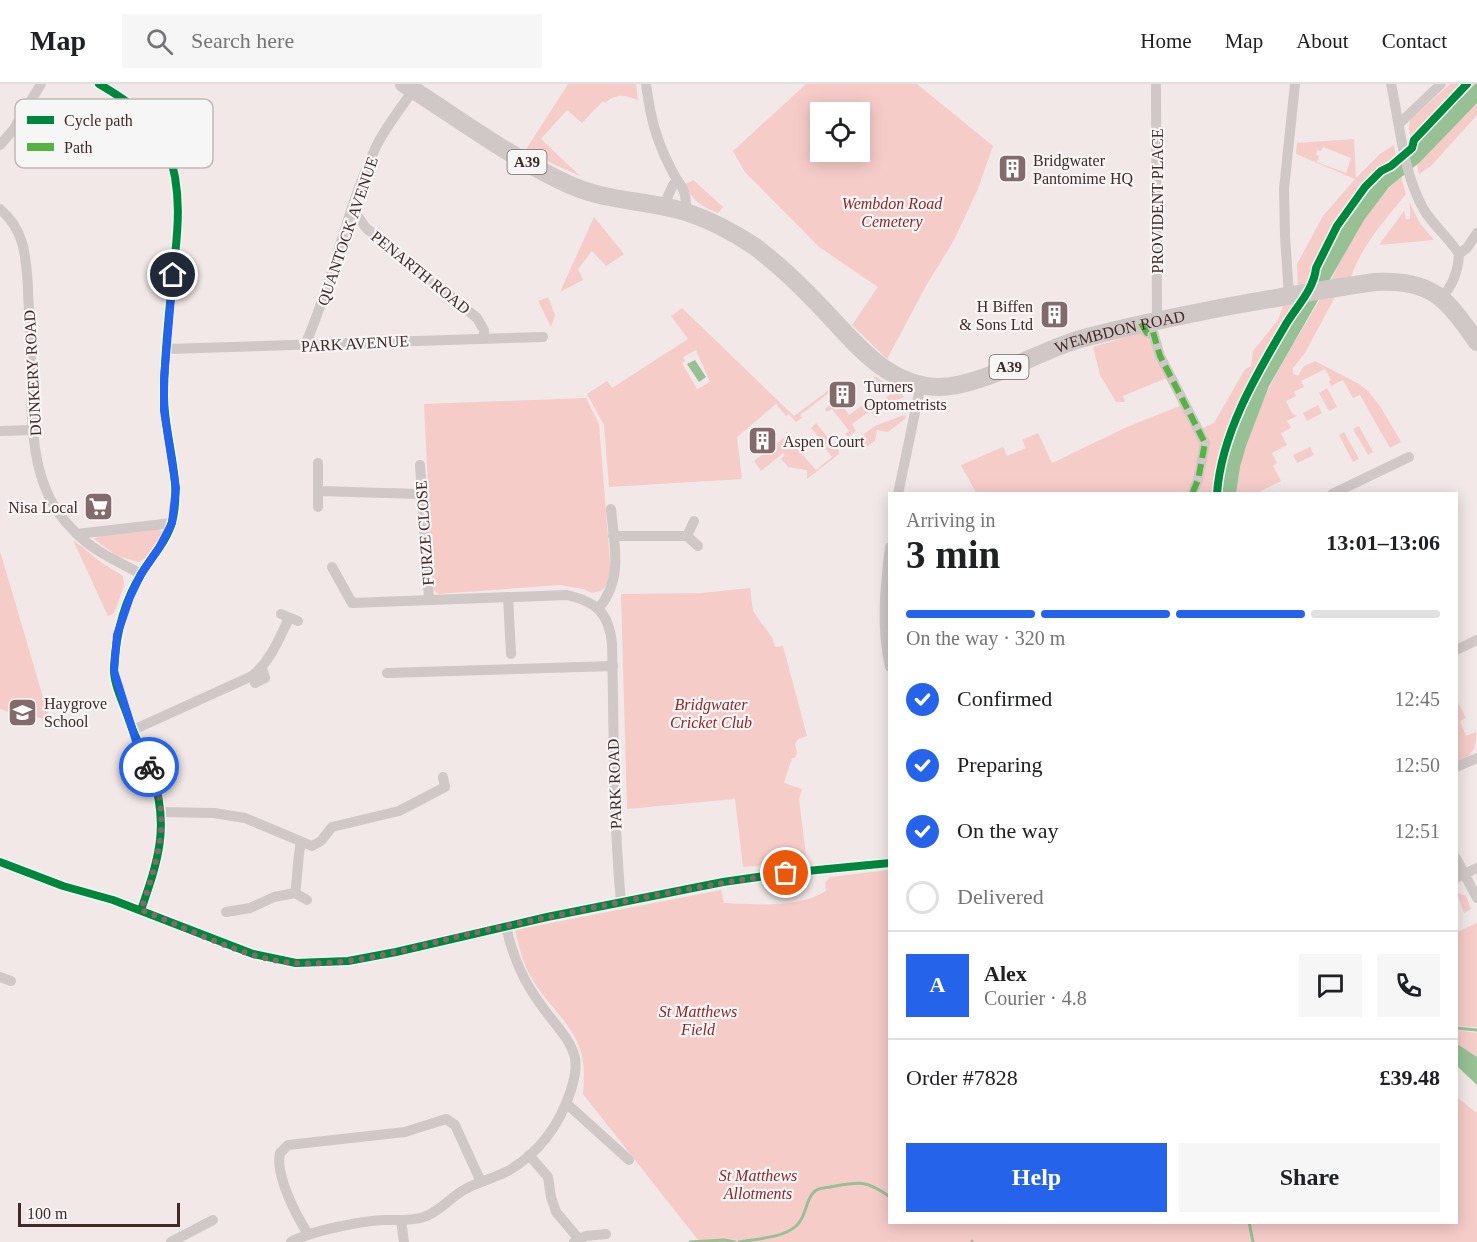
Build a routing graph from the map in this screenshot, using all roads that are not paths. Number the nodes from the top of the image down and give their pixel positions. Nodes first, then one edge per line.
1 (41, 84) edge
2 (99, 84) edge
3 (646, 84) edge
4 (1156, 84) edge
5 (1295, 84) edge
6 (1391, 84) edge
7 (1441, 84) edge
8 (409, 87) edge
9 (32, 99) edge
10 (124, 99) edge
11 (1399, 124) junction
12 (15, 127) edge
13 (0, 145) edge
14 (173, 168) edge
15 (677, 180) junction
16 (663, 207) junction
17 (352, 208) junction
18 (0, 209) edge
19 (686, 212) junction
20 (1477, 233) edge
21 (1459, 254) junction
22 (1289, 296) junction
23 (1442, 298) junction
24 (1149, 321) junction
25 (543, 337) dead end
26 (484, 338) junction
27 (1477, 342) edge
28 (306, 345) junction
29 (166, 349) junction
30 (921, 384) junction
31 (34, 430) junction
32 (0, 431) edge
33 (1409, 457) dead end
34 (318, 463) dead end
35 (420, 465) dead end
36 (318, 491) junction
37 (898, 492) edge
38 (1193, 492) edge
39 (1336, 492) edge
40 (420, 494) junction
41 (318, 507) dead end
42 (611, 508) dead end
43 (694, 521) dead end
44 (172, 523) junction
45 (77, 534) junction
46 (613, 536) junction
47 (687, 536) junction
48 (698, 546) dead end
49 (888, 565) edge
50 (333, 567) dead end
51 (141, 574) junction
52 (508, 597) junction
53 (429, 600) junction
54 (598, 609) junction
55 (289, 618) dead end
56 (1477, 640) edge
57 (1458, 649) edge
58 (888, 651) edge
59 (511, 654) dead end
60 (613, 666) junction
61 (262, 668) junction
62 (387, 673) dead end
63 (255, 683) dead end
64 (132, 730) junction
65 (1477, 758) edge
66 (1458, 766) edge
67 (443, 777) dead end
68 (162, 812) junction
69 (301, 842) junction
70 (0, 862) edge
71 (888, 863) edge
72 (1477, 868) edge
73 (1461, 876) edge
74 (295, 893) junction
75 (1477, 898) edge
76 (307, 900) dead end
77 (621, 902) junction
78 (141, 910) junction
79 (226, 912) dead end
80 (506, 926) junction
81 (566, 1103) junction
82 (530, 1155) junction
83 (629, 1160) dead end
84 (481, 1182) junction
85 (213, 1220) dead end
86 (401, 1220) junction
87 (308, 1234) junction
88 (606, 1234) dead end
89 (576, 1240) edge
90 (171, 1242) edge
91 (291, 1242) edge
92 (404, 1242) edge

1 - 9 street
2 - 10 street
3 - 15 street
4 - 24 street, PROVIDENT PLACE
5 - 22 street
6 - 11 street
7 - 11 street
8 - 16 main road, A39
8 - 17 street, QUANTOCK AVENUE
11 - 21 street
12 - 13 street
14 - 29 street
15 - 16 street
15 - 19 street
16 - 19 main road, WEMBDON ROAD / A39
17 - 26 street, PENARTH ROAD
17 - 28 street, QUANTOCK AVENUE
18 - 31 street, DUNKERY ROAD
19 - 30 main road, WEMBDON ROAD / A39
20 - 21 street
21 - 23 street
22 - 23 main road, WEMBDON ROAD / A39
22 - 24 main road, WEMBDON ROAD / A39
23 - 27 main road, A39
24 - 30 main road, WEMBDON ROAD / A39
24 - 38 street
25 - 26 street, PARK AVENUE
26 - 28 street, PARK AVENUE
28 - 29 street, PARK AVENUE
29 - 44 street
30 - 37 street
31 - 32 street
31 - 45 street, DUNKERY ROAD
33 - 39 street
34 - 36 street
35 - 40 street, FURZE CLOSE
36 - 40 street
36 - 41 street
40 - 53 street, FURZE CLOSE
42 - 46 street
43 - 47 street
44 - 45 street
44 - 51 street
45 - 51 street, DUNKERY ROAD
46 - 47 street
46 - 54 street
47 - 48 street
49 - 58 street
50 - 53 street, FURZE CLOSE
51 - 64 street
52 - 53 street, FURZE CLOSE
52 - 54 street, FURZE CLOSE
52 - 59 street
54 - 60 street, PARK ROAD
55 - 61 street
56 - 57 street
60 - 62 street
60 - 77 street, PARK ROAD
61 - 63 street
61 - 64 street
64 - 68 street
65 - 66 street
67 - 69 street
68 - 69 street
68 - 78 street
69 - 74 street
70 - 78 street
71 - 77 street
72 - 73 street
73 - 75 street
74 - 76 street
74 - 79 street
77 - 80 street
78 - 80 street
80 - 81 street
81 - 82 street
81 - 83 street
82 - 84 street
82 - 89 street
84 - 86 street
84 - 87 street
85 - 90 street
86 - 87 street
86 - 92 street
87 - 91 street
88 - 89 street

